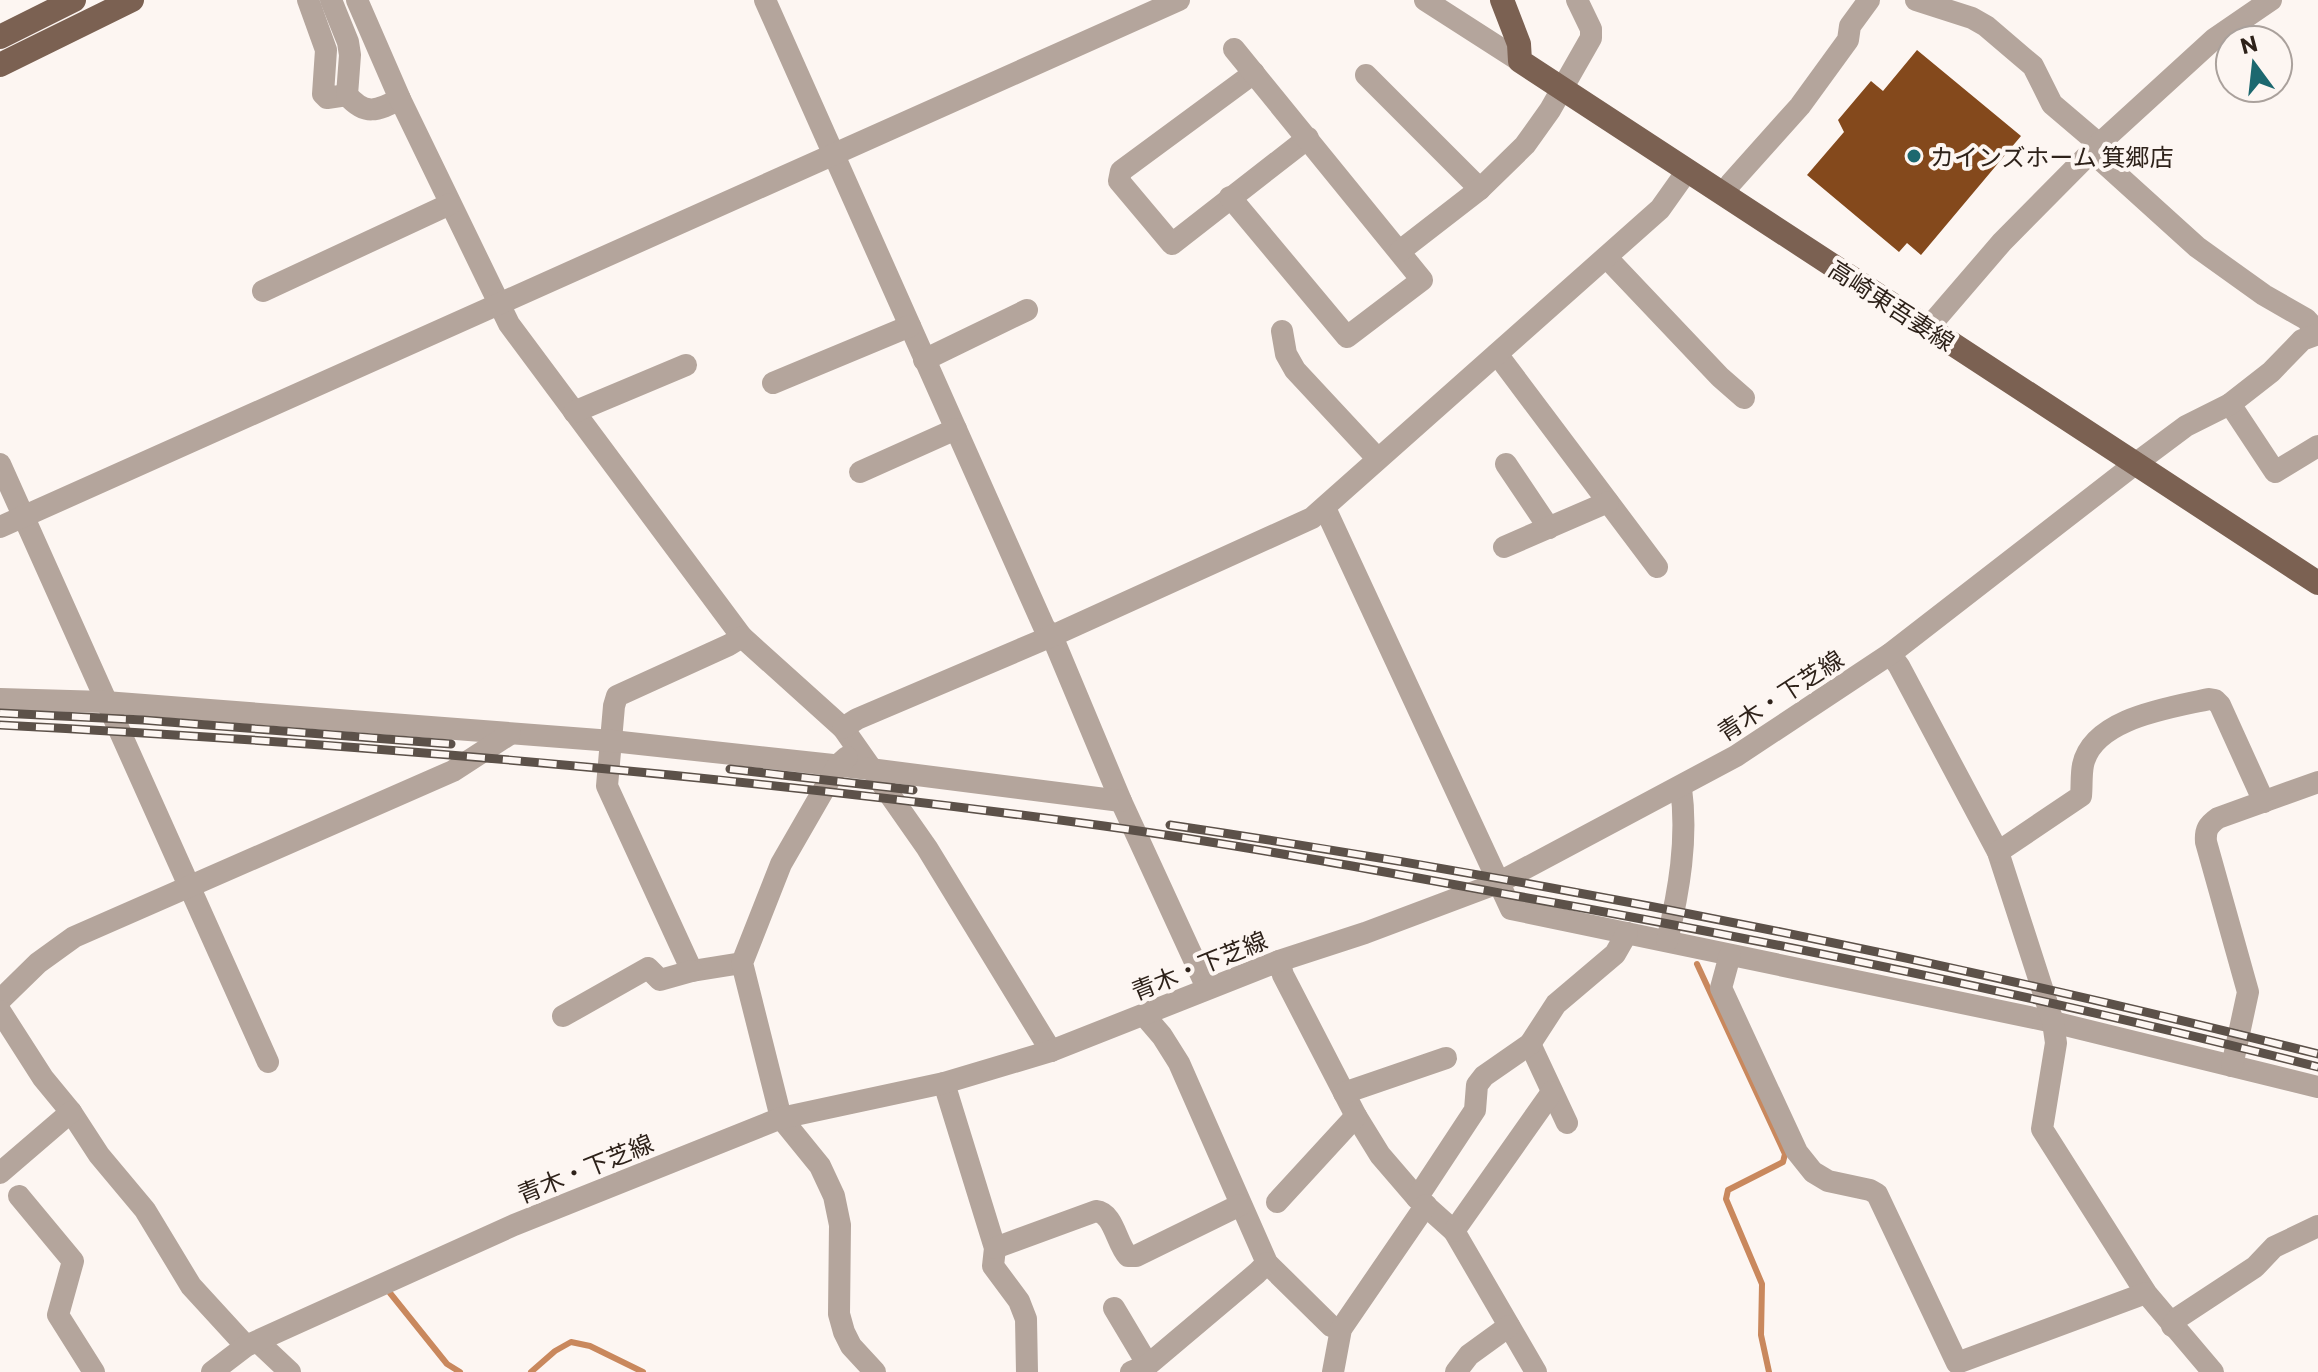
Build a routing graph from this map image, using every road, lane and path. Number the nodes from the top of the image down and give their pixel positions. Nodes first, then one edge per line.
1 (74, 0) edge
2 (132, 0) edge
3 (308, 0) edge
4 (331, 0) edge
5 (357, 0) edge
6 (765, 0) edge
7 (1179, 0) edge
8 (1425, 0) edge
9 (1502, 0) edge
10 (1577, 0) edge
11 (1869, 0) edge
12 (1916, 0) edge
13 (2271, 0) edge
14 (0, 37) edge
15 (1234, 49) dead end
16 (1520, 61) junction
17 (0, 65) edge
18 (1254, 73) junction
19 (1366, 75) dead end
20 (1562, 89) junction
21 (347, 95) junction
22 (400, 99) junction
23 (1308, 138) junction
24 (2095, 148) junction
25 (833, 155) junction
26 (1687, 171) junction
27 (1480, 189) junction
28 (1724, 195) junction
29 (1230, 197) junction
30 (450, 204) junction
31 (1400, 251) junction
32 (1607, 258) junction
33 (263, 291) dead end
34 (498, 304) junction
35 (1027, 310) dead end
36 (910, 326) junction
37 (1928, 328) junction
38 (1282, 331) dead end
39 (2318, 333) edge
40 (1497, 354) junction
41 (924, 360) junction
42 (686, 365) dead end
43 (773, 383) dead end
44 (1744, 398) dead end
45 (2230, 404) junction
46 (574, 412) junction
47 (956, 429) junction
48 (2318, 446) edge
49 (1377, 458) junction
50 (0, 464) edge
51 (1506, 464) dead end
52 (2135, 464) junction
53 (860, 472) dead end
54 (1608, 502) junction
55 (1325, 508) junction
56 (25, 516) junction
57 (0, 527) edge
58 (1549, 528) junction
59 (1504, 547) dead end
60 (1657, 567) dead end
61 (2318, 583) edge
62 (1052, 636) junction
63 (742, 637) junction
64 (1890, 654) junction
65 (0, 699) edge
66 (105, 702) junction
67 (843, 728) junction
68 (510, 734) junction
69 (612, 741) junction
70 (857, 748) junction
71 (838, 765) junction
72 (870, 769) junction
73 (2318, 782) edge
74 (1681, 788) junction
75 (1121, 801) junction
76 (2264, 802) junction
77 (1998, 852) junction
78 (1498, 883) junction
79 (191, 888) junction
80 (1627, 933) junction
81 (1667, 941) junction
82 (1730, 955) junction
83 (1279, 961) junction
84 (742, 963) junction
85 (692, 971) junction
86 (1207, 988) junction
87 (0, 1000) edge
88 (0, 1011) edge
89 (1144, 1015) junction
90 (563, 1016) dead end
91 (2053, 1022) junction
92 (1530, 1044) junction
93 (1051, 1051) junction
94 (1446, 1058) dead end
95 (268, 1062) dead end
96 (2232, 1066) junction
97 (944, 1083) junction
98 (2318, 1087) edge
99 (1552, 1092) junction
100 (1344, 1093) junction
101 (71, 1112) junction
102 (1356, 1116) junction
103 (781, 1118) junction
104 (1567, 1123) dead end
105 (0, 1173) edge
106 (19, 1196) dead end
107 (1421, 1201) junction
108 (1277, 1202) dead end
109 (1240, 1205) junction
110 (2318, 1226) edge
111 (1454, 1231) junction
112 (995, 1248) junction
113 (1267, 1263) junction
114 (2146, 1293) junction
115 (1114, 1308) dead end
116 (1509, 1326) junction
117 (2172, 1326) junction
118 (1341, 1329) junction
119 (252, 1344) junction
120 (1139, 1368) edge
121 (94, 1372) edge
122 (212, 1372) edge
123 (290, 1372) edge
124 (875, 1372) edge
125 (1027, 1372) edge
126 (1333, 1372) edge
127 (1456, 1372) edge
128 (1536, 1372) edge
129 (2213, 1372) edge

1 - 14 main road
2 - 17 main road
3 - 21 street
4 - 21 street
5 - 22 street
6 - 25 street
7 - 25 street
8 - 16 street
9 - 16 main road
10 - 20 street
11 - 28 street
12 - 24 street
13 - 24 street
15 - 18 street
16 - 20 main road, 高崎東吾妻線
18 - 23 street
18 - 29 street
19 - 27 street
20 - 26 main road, 高崎東吾妻線
20 - 27 street
21 - 22 street
22 - 30 street
23 - 29 street
23 - 31 street
24 - 37 street
24 - 39 street
25 - 34 street
25 - 36 street
26 - 28 main road, 高崎東吾妻線
26 - 32 street
27 - 31 street
28 - 37 main road, 高崎東吾妻線
29 - 31 street
30 - 33 street
30 - 34 street
32 - 40 street
32 - 44 street
34 - 46 street
34 - 56 street
35 - 41 street
36 - 41 street
36 - 43 street
37 - 52 main road, 高崎東吾妻線
38 - 49 street
39 - 45 street, 青木・下芝線
40 - 49 street
40 - 54 street
41 - 47 street
42 - 46 street
45 - 48 street
45 - 52 street, 青木・下芝線
46 - 63 street
47 - 53 street
47 - 62 street
49 - 55 street
50 - 56 street
51 - 58 street
52 - 61 main road, 高崎東吾妻線
52 - 64 street, 青木・下芝線
54 - 58 street
54 - 60 street
55 - 62 street
55 - 78 street
56 - 57 street
56 - 66 street
58 - 59 street
62 - 67 street
62 - 75 street
63 - 67 street
63 - 69 street
64 - 74 street, 青木・下芝線
64 - 77 street
65 - 66 street
66 - 68 street
66 - 79 street
67 - 70 street
68 - 69 street
68 - 79 street
69 - 71 street
69 - 85 street
70 - 71 street
70 - 72 street
71 - 72 street
71 - 84 street
72 - 75 street
72 - 93 street
73 - 76 street
74 - 78 street, 青木・下芝線
74 - 81 street
75 - 86 street
76 - 77 street
76 - 96 street
77 - 91 street
78 - 80 street
78 - 83 street, 青木・下芝線
79 - 87 street
79 - 95 street
80 - 81 street
80 - 92 street
81 - 82 street
82 - 91 street
82 - 114 street
83 - 86 street, 青木・下芝線
83 - 100 street
84 - 85 street
84 - 103 street
85 - 90 street
86 - 89 street, 青木・下芝線
88 - 101 street
89 - 93 street, 青木・下芝線
89 - 109 street
91 - 96 street
91 - 114 street
92 - 99 street
92 - 107 street
93 - 97 street, 青木・下芝線
94 - 100 street
96 - 98 street
97 - 103 street, 青木・下芝線
97 - 112 street
99 - 104 street
99 - 111 street
100 - 102 street
101 - 105 street
101 - 119 street
102 - 107 street
102 - 108 street
103 - 119 street, 青木・下芝線
103 - 124 street
106 - 121 street
107 - 111 street
107 - 118 street
109 - 112 street
109 - 113 street
110 - 117 street
111 - 116 street
112 - 125 street
113 - 118 street
113 - 120 street
114 - 117 street
115 - 120 street
116 - 127 street
116 - 128 street
117 - 129 street
118 - 126 street
119 - 122 street, 青木・下芝線
119 - 123 street

